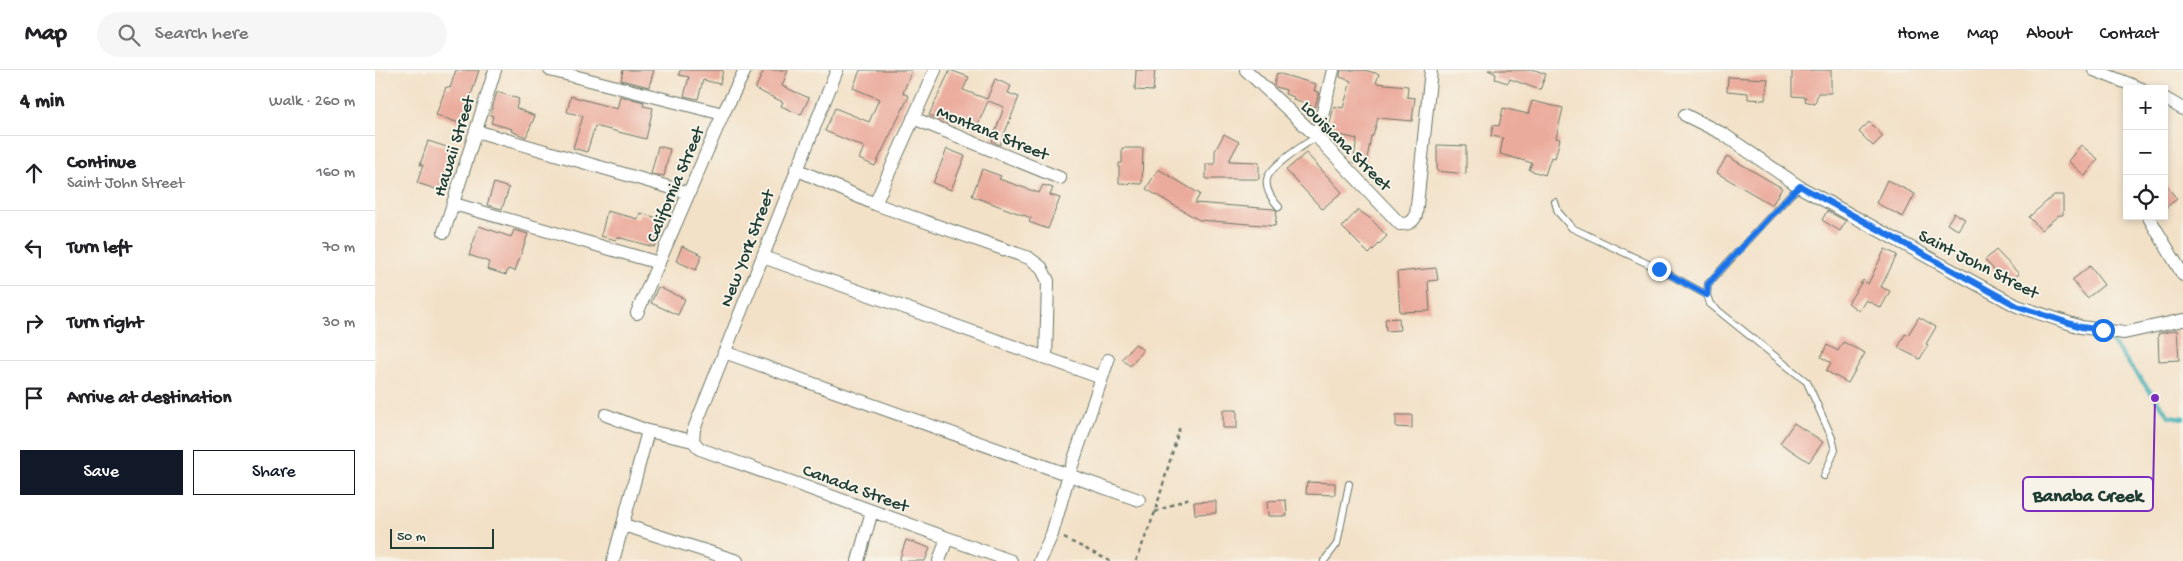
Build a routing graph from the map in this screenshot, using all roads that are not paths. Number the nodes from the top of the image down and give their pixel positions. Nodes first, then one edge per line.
1 (495, 70) edge
2 (550, 70) edge
3 (745, 70) edge
4 (837, 70) edge
5 (935, 70) edge
6 (1246, 70) edge
7 (1333, 70) edge
8 (1431, 70) edge
9 (2094, 70) edge
10 (2132, 85) edge
11 (2168, 100) edge
12 (2183, 109) edge
13 (723, 114) junction
14 (1685, 115) dead end
15 (913, 118) junction
16 (476, 131) junction
17 (1317, 138) junction
18 (796, 169) junction
19 (1060, 178) dead end
20 (1800, 186) junction
21 (689, 193) junction
22 (1555, 202) dead end
23 (454, 204) junction
24 (875, 204) junction
25 (1279, 207) dead end
26 (2150, 220) edge
27 (444, 232) dead end
28 (763, 257) junction
29 (659, 263) junction
30 (2183, 275) edge
31 (1707, 295) junction
32 (637, 313) dead end
33 (2183, 320) edge
34 (724, 352) junction
35 (1046, 358) junction
36 (1108, 360) dead end
37 (1102, 378) junction
38 (606, 415) dead end
39 (648, 431) junction
40 (693, 441) junction
41 (1069, 474) junction
42 (1824, 476) dead end
43 (1349, 484) dead end
44 (1139, 500) dead end
45 (872, 511) junction
46 (624, 525) junction
47 (947, 538) junction
48 (613, 561) edge
49 (737, 561) edge
50 (858, 561) edge
51 (939, 561) edge
52 (1011, 561) edge
53 (1040, 561) edge
54 (1324, 561) edge

1 - 16 street, Hawaii Street
2 - 13 street
3 - 13 street, California Street
4 - 18 street, New York Street
5 - 15 street
6 - 17 street, Louisiana Street
7 - 17 street
8 - 17 street, Louisiana Street
9 - 10 street
11 - 12 street
13 - 21 street, California Street
14 - 20 street, Saint John Street
15 - 19 street, Montana Street
15 - 24 street
16 - 21 street
16 - 23 street, Hawaii Street
17 - 25 lane
18 - 24 street
18 - 28 street, New York Street
20 - 31 lane
20 - 33 street, Saint John Street
21 - 29 street, California Street
22 - 31 lane
23 - 27 street, Hawaii Street
23 - 29 street
24 - 35 street
26 - 30 street
28 - 34 street, New York Street
28 - 35 street
29 - 32 street, California Street
31 - 42 lane
34 - 40 street, New York Street
34 - 41 street
35 - 37 street
36 - 37 street
37 - 41 street
38 - 39 street, Canada Street
39 - 40 street, Canada Street
39 - 46 street
40 - 45 street, Canada Street
41 - 44 street
41 - 53 street
43 - 54 lane
45 - 47 street, Canada Street
45 - 50 street
46 - 48 street
46 - 49 street
47 - 51 street
47 - 52 street, Canada Street

